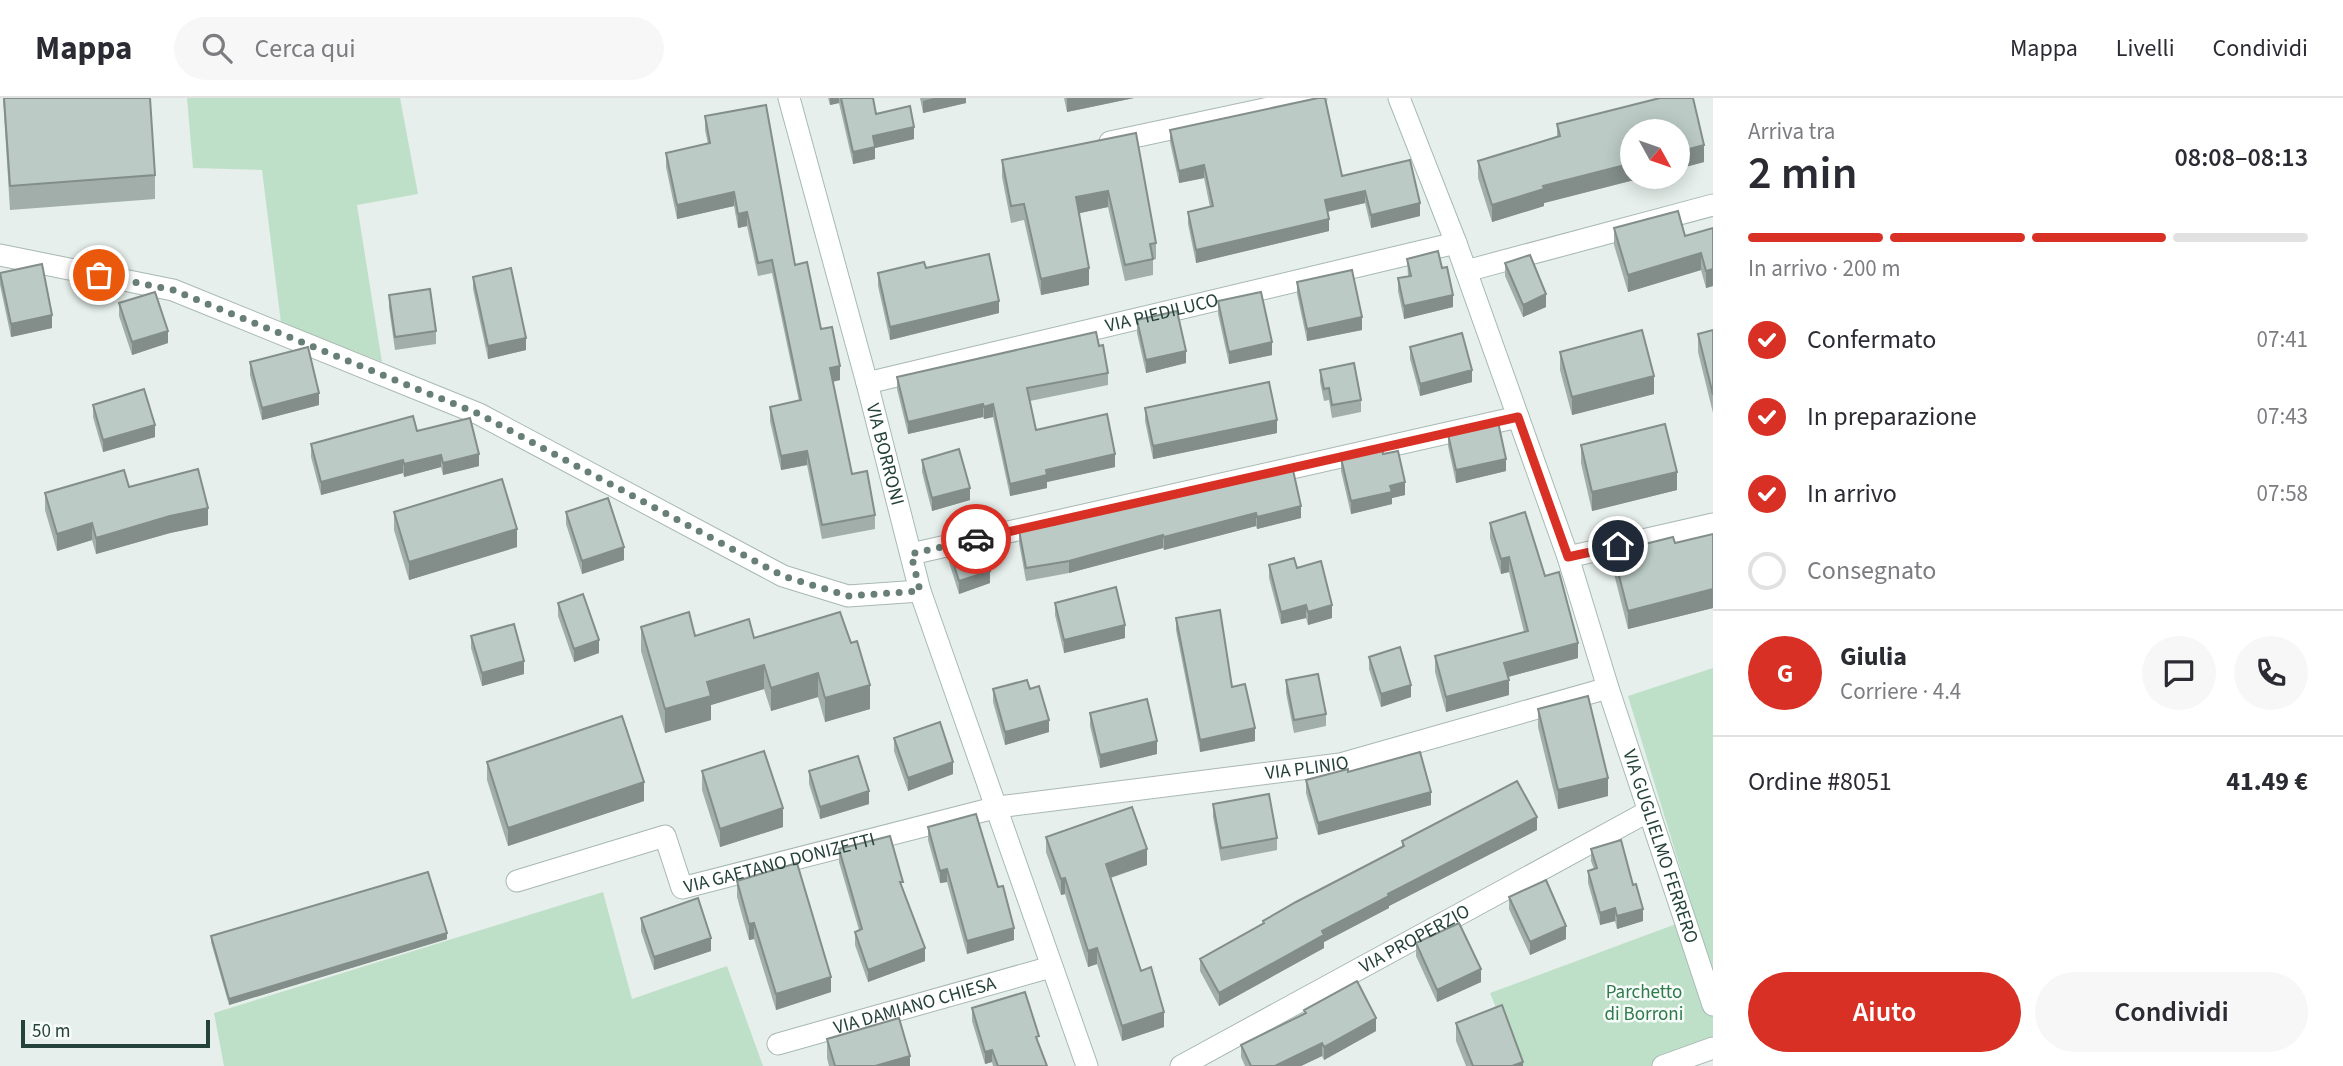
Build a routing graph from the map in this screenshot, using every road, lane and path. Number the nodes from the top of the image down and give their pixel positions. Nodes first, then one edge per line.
1 (789, 98) edge
2 (1316, 98) edge
3 (1399, 98) edge
4 (1085, 147) edge
5 (1713, 205) edge
6 (1456, 243) junction
7 (0, 255) edge
8 (1466, 271) junction
9 (867, 383) junction
10 (1518, 417) junction
11 (1713, 524) edge
12 (911, 554) junction
13 (1568, 557) junction
14 (920, 591) junction
15 (1608, 688) junction
16 (998, 807) junction
17 (1649, 811) junction
18 (517, 881) dead end
19 (1051, 967) junction
20 (1713, 1004) edge
21 (778, 1044) dead end
22 (1713, 1048) edge
23 (1087, 1066) edge
24 (1181, 1066) edge
25 (1663, 1066) edge

1 - 9 street, VIA BORRONI
2 - 4 street
3 - 6 street, VIA GUGLIELMO FERRERO
5 - 8 street
6 - 8 street, VIA GUGLIELMO FERRERO
6 - 9 street, VIA PIEDILUCO
7 - 14 street
8 - 10 street, VIA GUGLIELMO FERRERO
9 - 12 street, VIA BORRONI
10 - 12 street
10 - 13 street, VIA GUGLIELMO FERRERO
11 - 13 street
12 - 14 street, VIA BORRONI
13 - 15 street, VIA GUGLIELMO FERRERO
14 - 16 street, VIA BORRONI
15 - 16 street, VIA PLINIO
15 - 17 street, VIA GUGLIELMO FERRERO
16 - 18 street, VIA GAETANO DONIZETTI
16 - 19 street
17 - 20 street, VIA GUGLIELMO FERRERO
17 - 24 street, VIA PROPERZIO
19 - 21 street, VIA DAMIANO CHIESA
19 - 23 street
22 - 25 street

